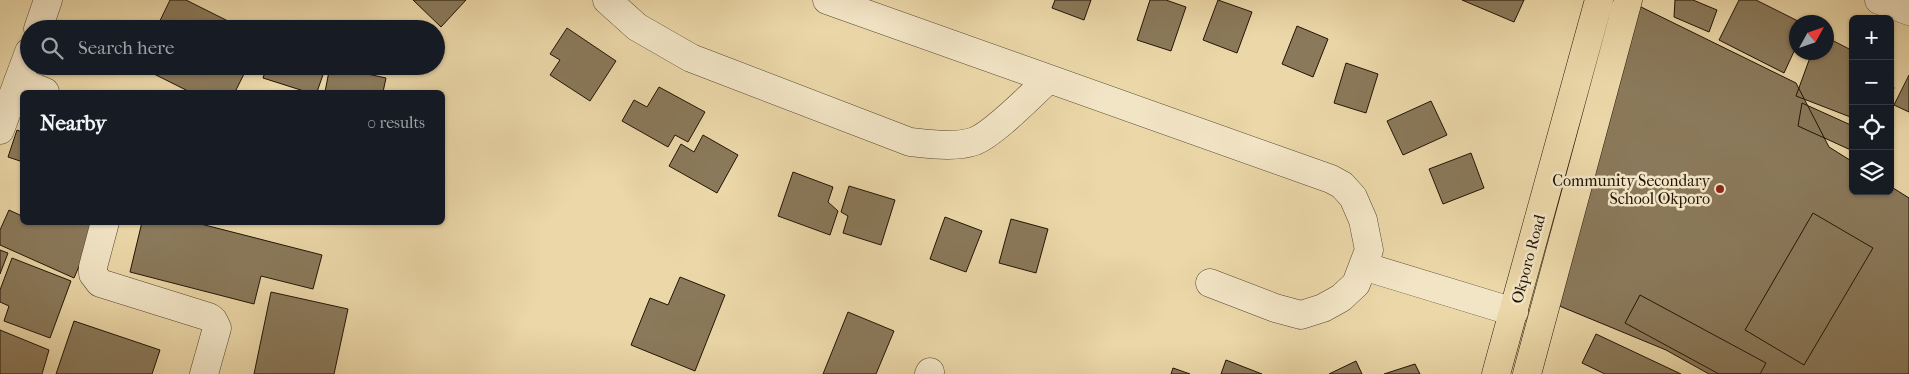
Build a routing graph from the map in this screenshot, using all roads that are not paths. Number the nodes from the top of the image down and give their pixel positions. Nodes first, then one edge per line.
1 (48, 0) edge
2 (607, 0) edge
3 (828, 0) edge
4 (1600, 0) edge
5 (1628, 0) edge
6 (1879, 0) edge
7 (1909, 11) edge
8 (41, 20) edge
9 (20, 75) edge
10 (1049, 79) junction
11 (18, 81) junction
12 (39, 90) edge
13 (0, 130) edge
14 (104, 225) edge
15 (1363, 266) junction
16 (1210, 283) dead end
17 (1514, 312) junction
18 (204, 374) edge
19 (1496, 374) edge
20 (1527, 374) edge

1 - 8 street
2 - 10 street
3 - 10 street
4 - 17 main road, Okporo Road
5 - 20 main road, Okporo Road
6 - 7 street
9 - 11 street
10 - 15 street
11 - 12 street
11 - 13 street
14 - 18 street
15 - 16 street
15 - 17 street
17 - 19 main road, Okporo Road

